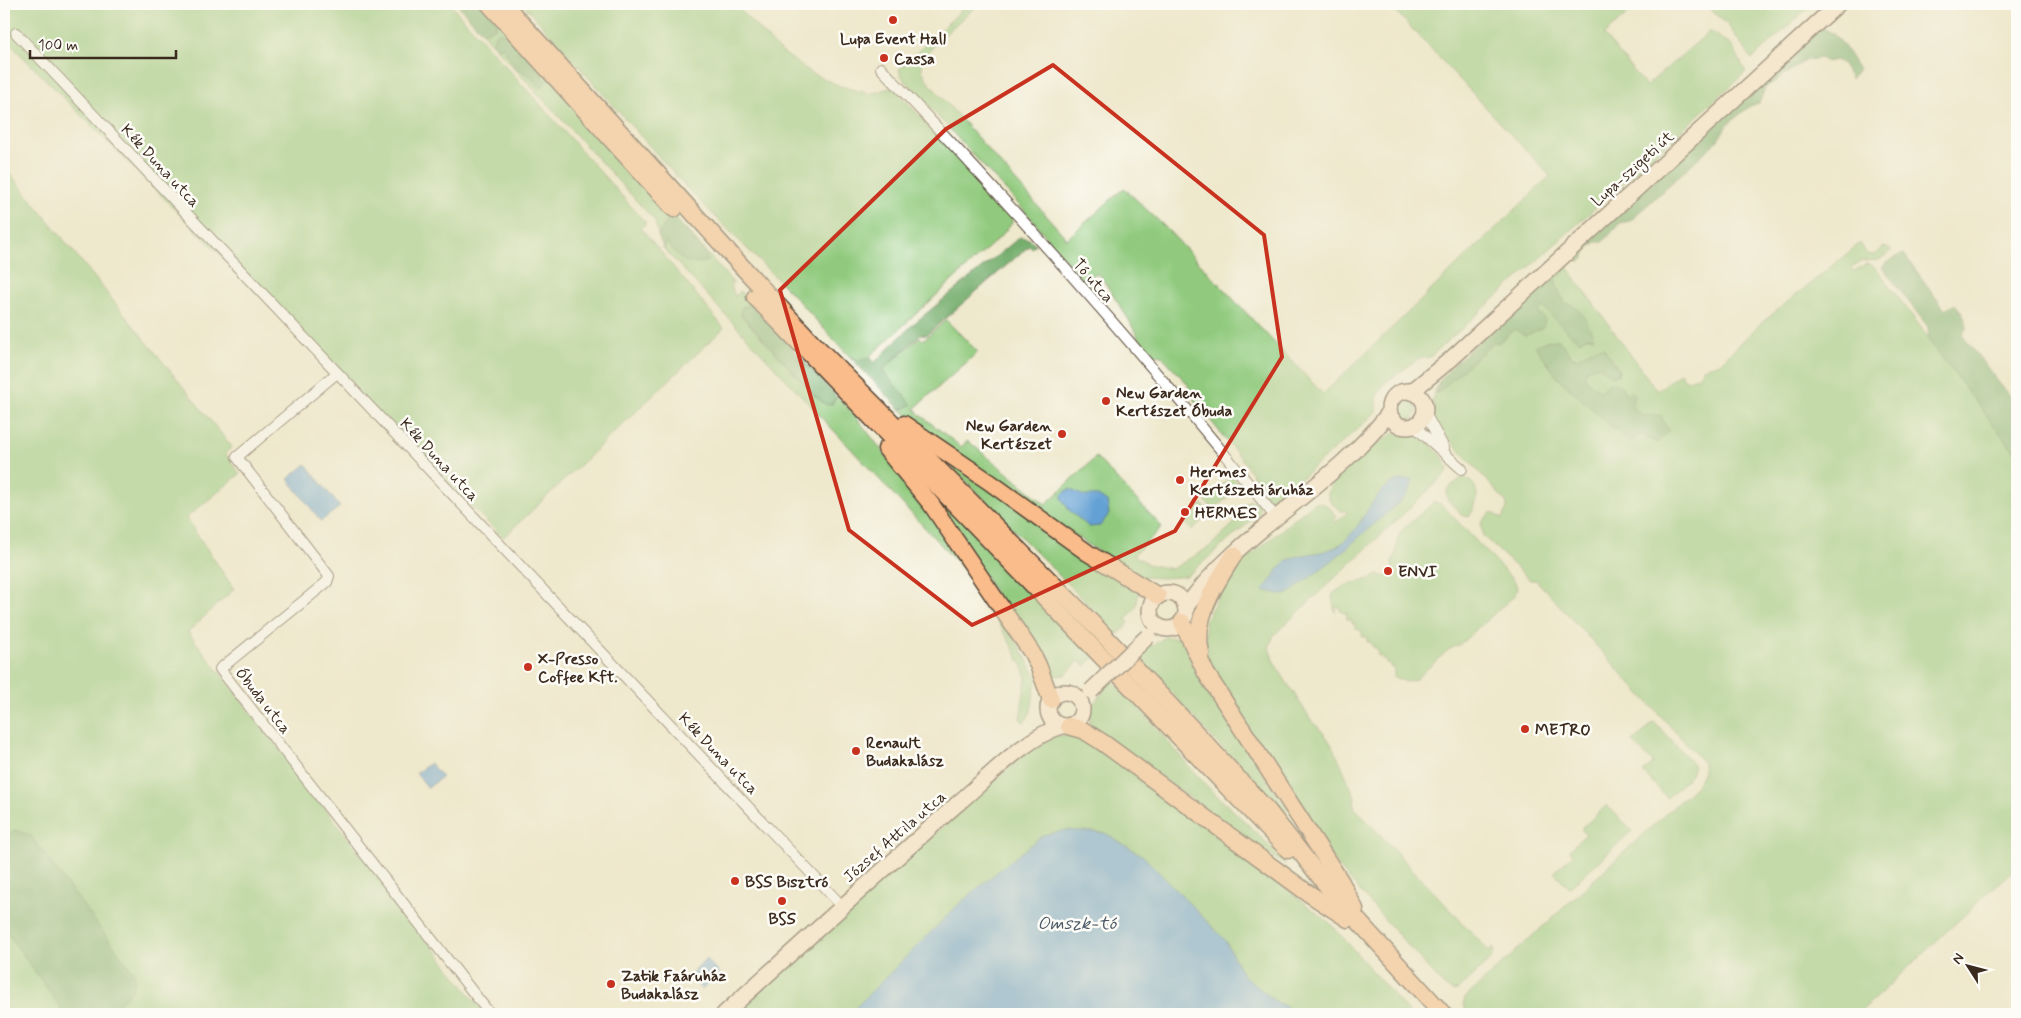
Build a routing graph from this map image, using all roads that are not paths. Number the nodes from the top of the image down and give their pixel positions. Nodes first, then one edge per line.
1 (489, 4) edge
2 (504, 4) edge
3 (1838, 4) edge
4 (16, 32) dead end
5 (882, 68) dead end
6 (1451, 359) junction
7 (337, 372) junction
8 (1411, 392) junction
9 (868, 408) junction
10 (1425, 410) junction
11 (1389, 413) junction
12 (1408, 427) junction
13 (1450, 457) junction
14 (1338, 466) junction
15 (1462, 469) dead end
16 (1277, 519) junction
17 (1234, 555) junction
18 (1165, 595) junction
19 (1184, 614) junction
20 (1151, 615) junction
21 (1162, 627) junction
22 (1145, 633) junction
23 (1206, 673) junction
24 (1088, 687) junction
25 (1070, 692) junction
26 (1050, 704) junction
27 (1082, 705) junction
28 (1066, 726) junction
29 (1000, 767) junction
30 (842, 906) junction
31 (1367, 931) junction
32 (490, 1014) edge
33 (724, 1014) edge
34 (1443, 1014) edge

1 - 9 main road
2 - 9 main road
3 - 6 street, Lupa-szigeti út
4 - 7 street, Kék Duna utca
5 - 16 street, Tó utca
6 - 8 street, Lupa-szigeti út
6 - 10 street, Lupa-szigeti út
7 - 30 street, Kék Duna utca
7 - 32 street, Óbuda utca
8 - 10 street
8 - 11 street, Lupa-szigeti út
9 - 18 main road
9 - 26 main road
9 - 31 main road
10 - 12 street, Lupa-szigeti út
10 - 13 street
11 - 12 street
11 - 14 street, Lupa-szigeti út
12 - 13 street
12 - 14 street, Lupa-szigeti út
13 - 15 street
14 - 16 street, Lupa-szigeti út
16 - 17 street, Lupa-szigeti út
17 - 18 street, Lupa-szigeti út
17 - 19 street, Lupa-szigeti út
17 - 23 main road
18 - 19 street
18 - 20 street
19 - 21 street
19 - 23 main road
20 - 21 street
20 - 22 street
21 - 22 street
22 - 24 street, bridge
23 - 31 main road
24 - 25 street
24 - 27 street
25 - 26 street
25 - 27 street
26 - 28 street
26 - 29 street, József Attila utca
27 - 28 street
28 - 29 street, József Attila utca
28 - 31 main road
29 - 30 street, József Attila utca
30 - 33 street, József Attila utca
31 - 34 main road

